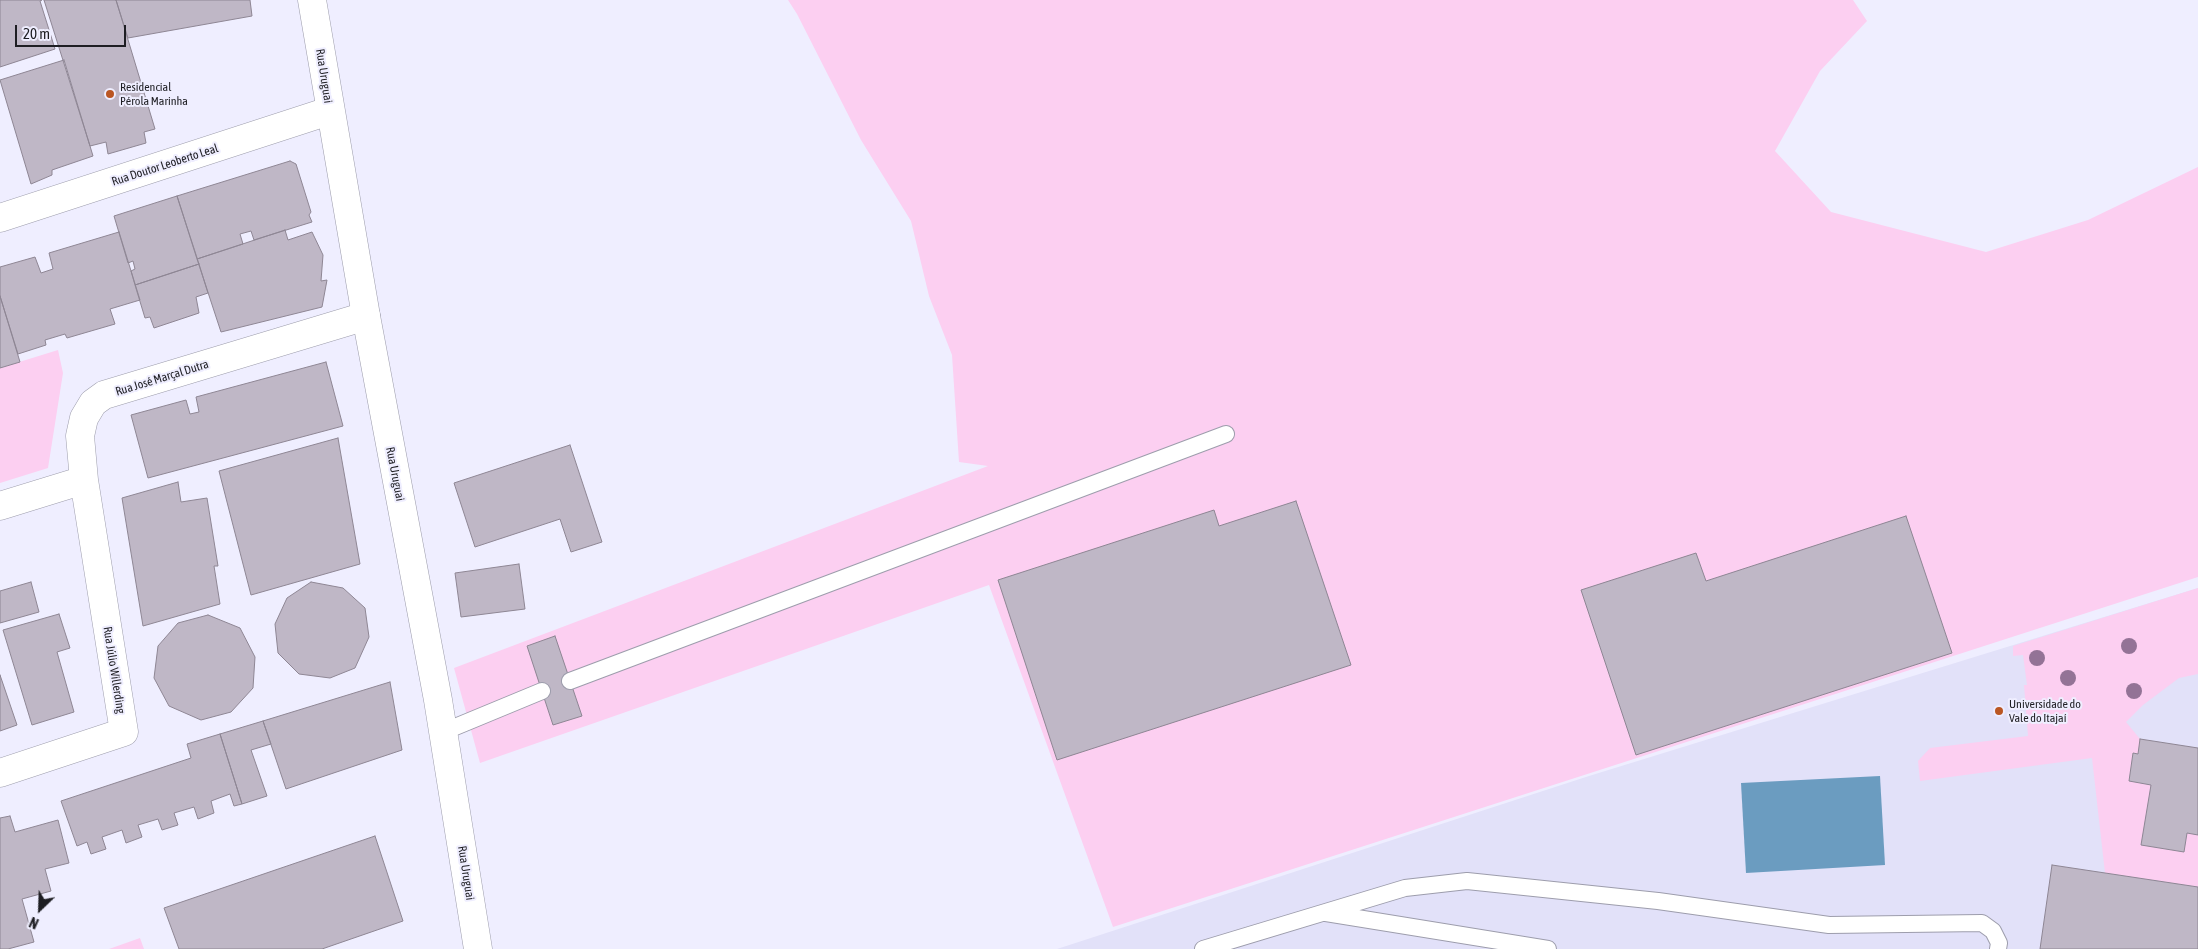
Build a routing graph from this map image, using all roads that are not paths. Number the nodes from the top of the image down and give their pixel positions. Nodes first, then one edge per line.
1 (312, 0) edge
2 (330, 111) junction
3 (0, 218) edge
4 (366, 316) junction
5 (1226, 434) dead end
6 (84, 480) junction
7 (0, 506) edge
8 (570, 681) dead end
9 (542, 691) dead end
10 (442, 732) junction
11 (0, 773) edge
12 (1322, 912) junction
13 (478, 949) edge
14 (1203, 949) edge
15 (1548, 949) edge
16 (1998, 949) edge

1 - 2 street, Rua Uruguai
2 - 3 street, Rua Doutor Leoberto Leal
2 - 4 street, Rua Uruguai
4 - 6 street, Rua José Marçal Dutra
4 - 10 street, Rua Uruguai
5 - 8 lane
6 - 7 street
6 - 11 street, Rua Júlio Willerding
9 - 10 lane
10 - 13 street, Rua Uruguai
12 - 14 lane
12 - 15 lane
12 - 16 lane

